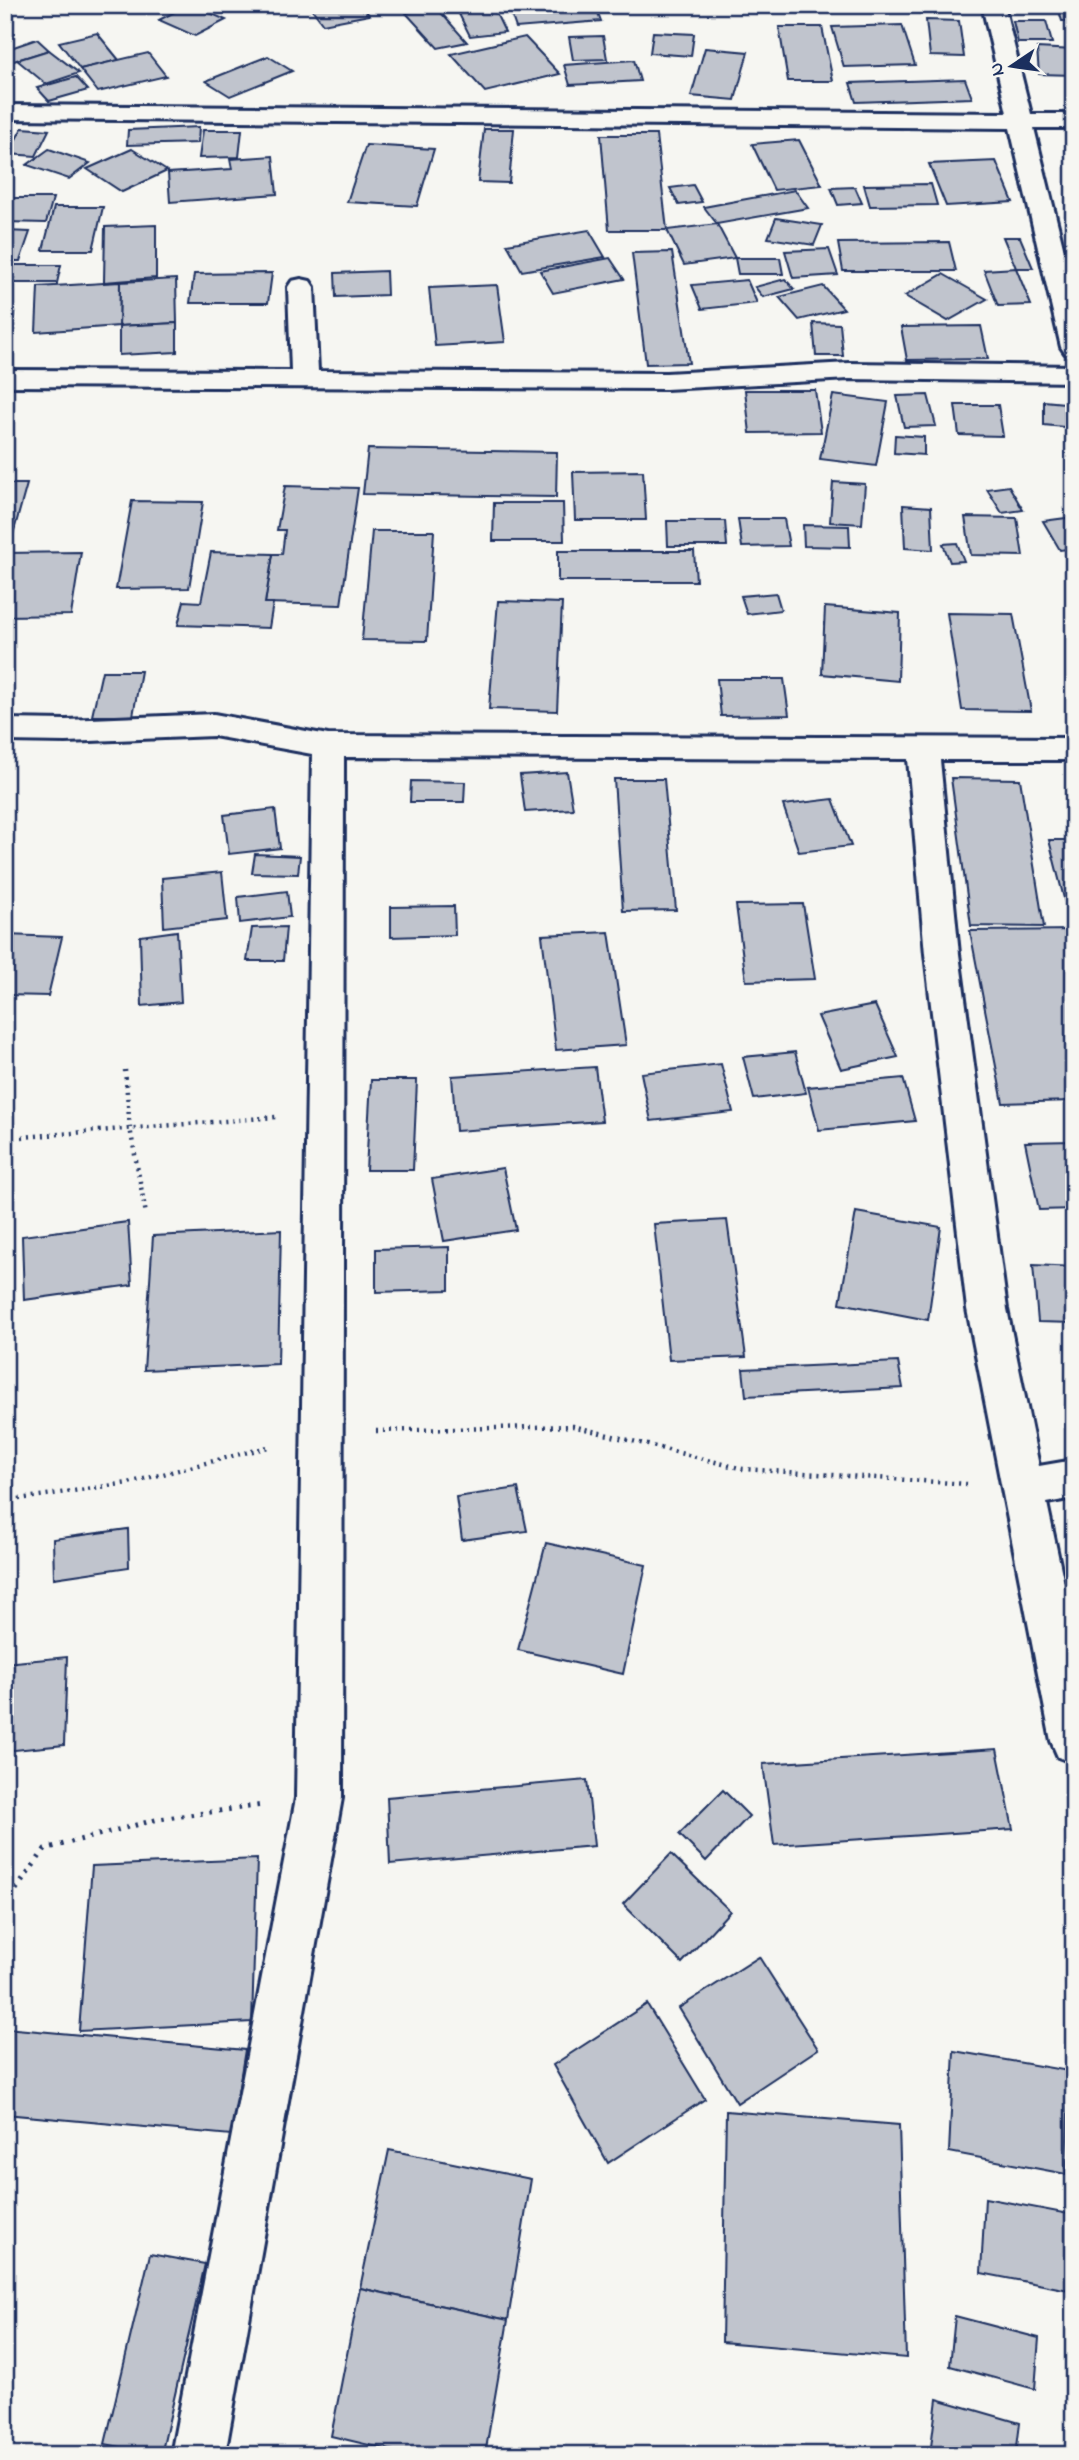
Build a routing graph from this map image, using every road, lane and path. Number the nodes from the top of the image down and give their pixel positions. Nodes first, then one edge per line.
1 (993, 5) edge
2 (5, 112) edge
3 (1021, 121) junction
4 (1074, 121) edge
5 (301, 287) dead end
6 (1074, 348) edge
7 (1074, 374) edge
8 (5, 378) edge
9 (305, 380) junction
10 (5, 730) edge
11 (328, 746) junction
12 (923, 749) junction
13 (1074, 749) edge
14 (125, 1070) dead end
15 (326, 1113) junction
16 (130, 1128) junction
17 (22, 1137) dead end
18 (146, 1214) dead end
19 (323, 1433) junction
20 (1074, 1479) edge
21 (1023, 1488) junction
22 (5, 1501) edge
23 (1074, 1741) edge
24 (319, 1798) junction
25 (5, 1905) edge
26 (198, 2455) edge

1 - 3 street
2 - 3 street
3 - 4 street
3 - 6 street
5 - 9 street
7 - 9 street
8 - 9 street
10 - 11 street
11 - 12 street
11 - 15 street
12 - 13 street
12 - 21 street
14 - 16 path
15 - 16 path
15 - 19 street
16 - 17 path
16 - 18 path
19 - 21 path
19 - 22 path
19 - 24 street
20 - 21 street
21 - 23 street
24 - 25 path
24 - 26 street

